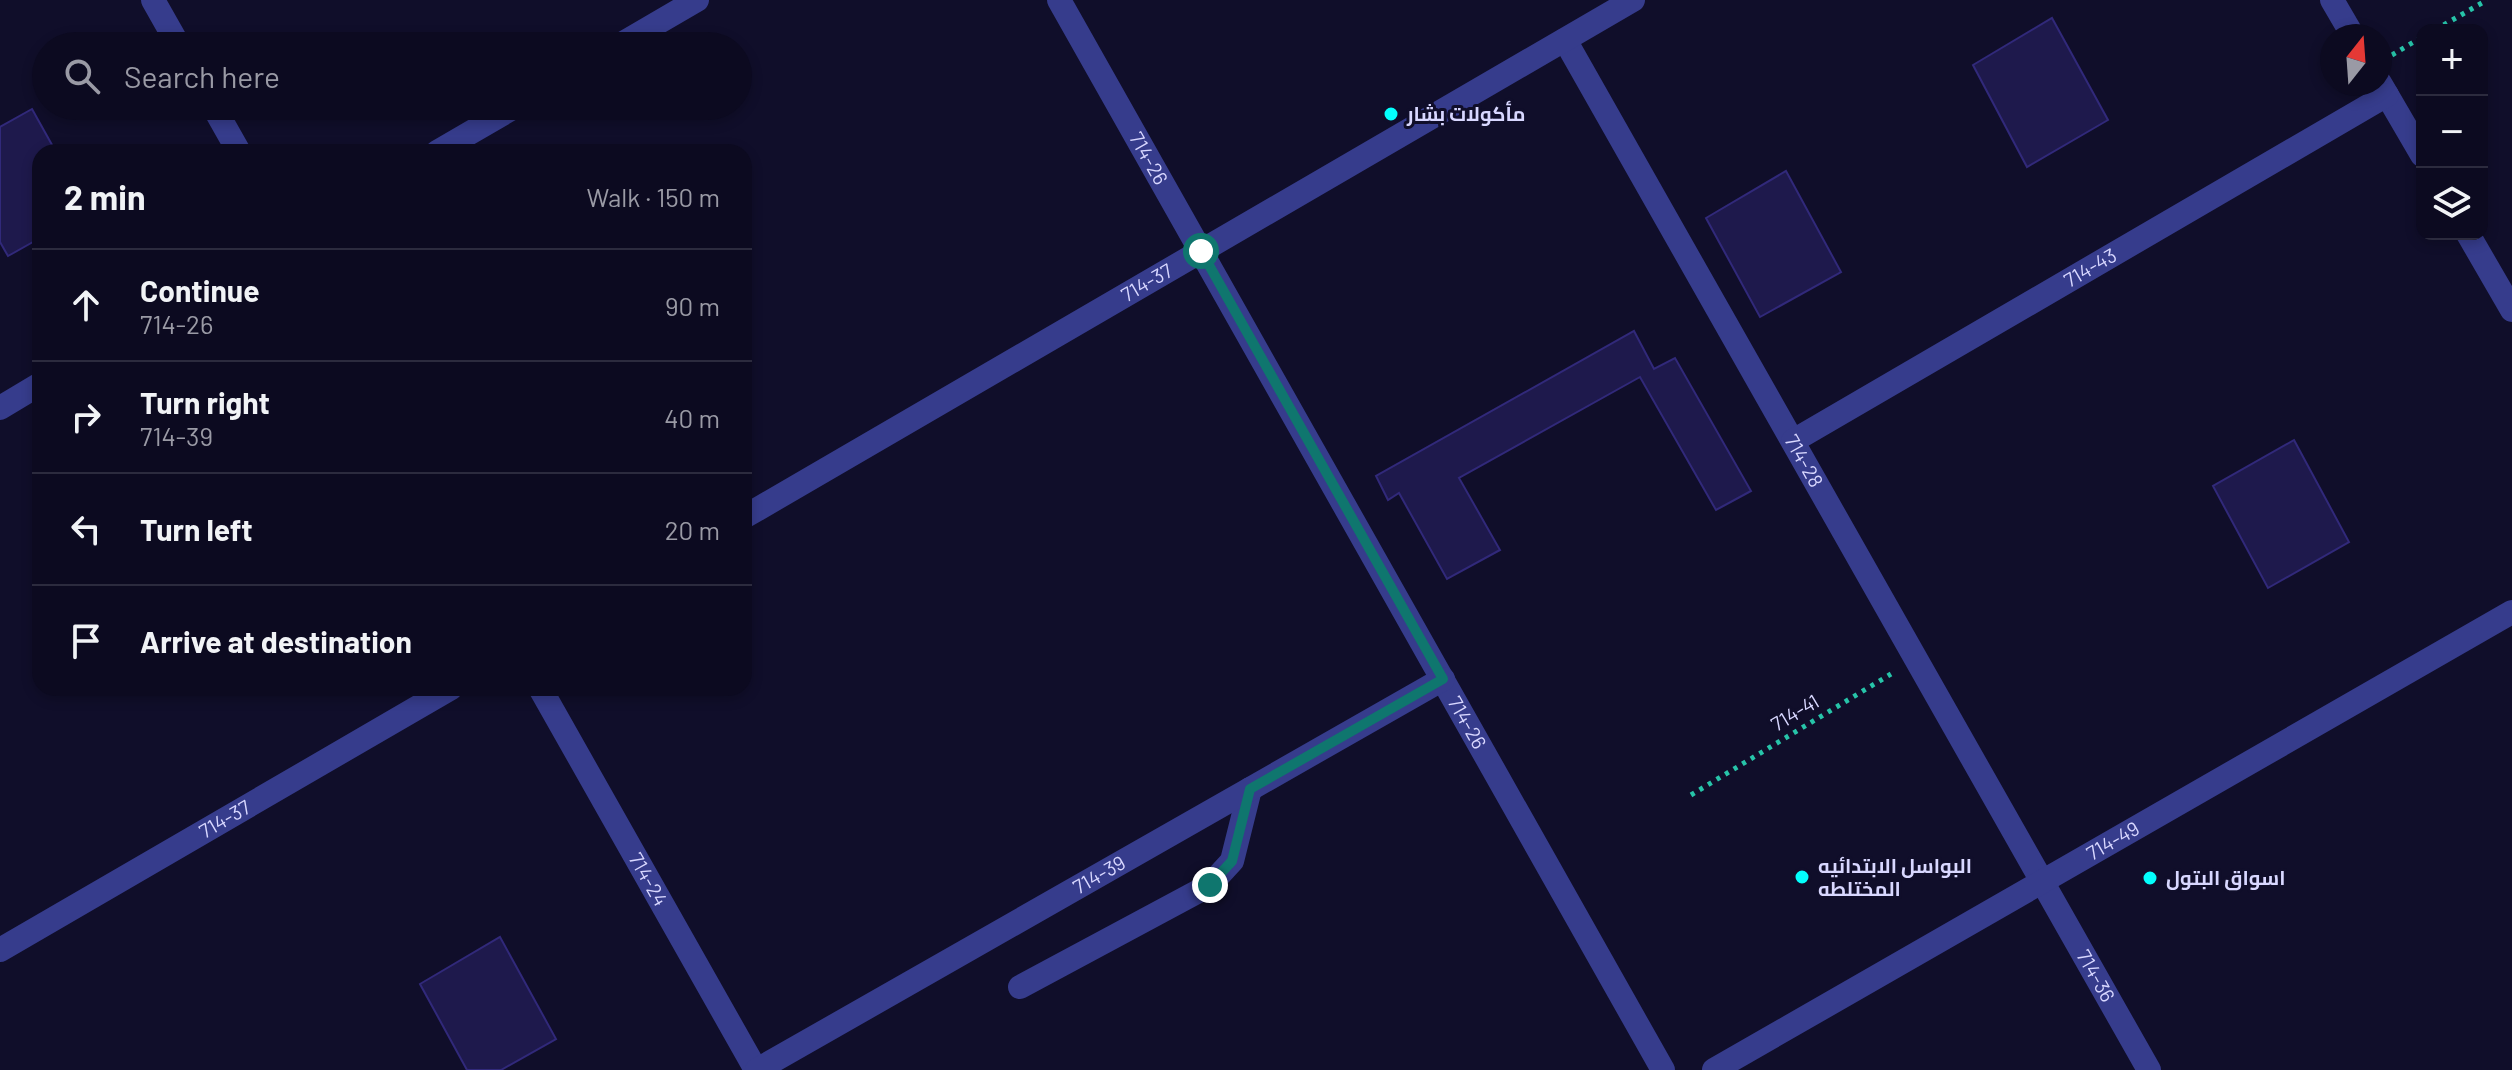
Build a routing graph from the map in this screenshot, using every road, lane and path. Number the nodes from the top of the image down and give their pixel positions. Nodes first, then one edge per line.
1 (153, 0) edge
2 (697, 0) edge
3 (1059, 0) edge
4 (1633, 0) edge
5 (2332, 0) edge
6 (2487, 0) edge
7 (2346, 24) edge
8 (2445, 24) edge
9 (171, 32) edge
10 (642, 32) edge
11 (1565, 40) junction
12 (2416, 41) edge
13 (2392, 55) edge
14 (2372, 96) edge
15 (2388, 96) edge
16 (221, 120) edge
17 (492, 120) edge
18 (234, 144) edge
19 (451, 144) edge
20 (2416, 145) edge
21 (2471, 240) edge
22 (1201, 251) junction
23 (2512, 310) edge
24 (32, 389) edge
25 (0, 408) edge
26 (1793, 441) junction
27 (752, 512) edge
28 (2512, 612) edge
29 (1916, 660) junction
30 (1443, 679) junction
31 (437, 696) edge
32 (545, 696) edge
33 (1250, 789) junction
34 (1691, 795) dead end
35 (2042, 882) junction
36 (0, 950) edge
37 (1020, 987) dead end
38 (756, 1070) edge
39 (1663, 1070) edge
40 (1714, 1070) edge
41 (2149, 1070) edge

1 - 9 street
2 - 10 street
3 - 22 street, 714-26
4 - 11 street, 714-37
5 - 7 street
6 - 8 path
11 - 22 street, 714-37
11 - 26 street, 714-28
12 - 13 path
14 - 26 street, 714-43
15 - 20 street
16 - 18 street
17 - 19 street
21 - 23 street
22 - 27 street, 714-37
22 - 30 street, 714-26
24 - 25 street
26 - 29 street, 714-28
28 - 35 street, 714-49
29 - 34 path, 714-41
29 - 35 street, 714-28
30 - 33 street, 714-39
30 - 39 street, 714-26
31 - 36 street, 714-37
32 - 38 street, 714-24
33 - 37 street
33 - 38 street, 714-39
35 - 40 street, 714-49
35 - 41 street, 714-36

